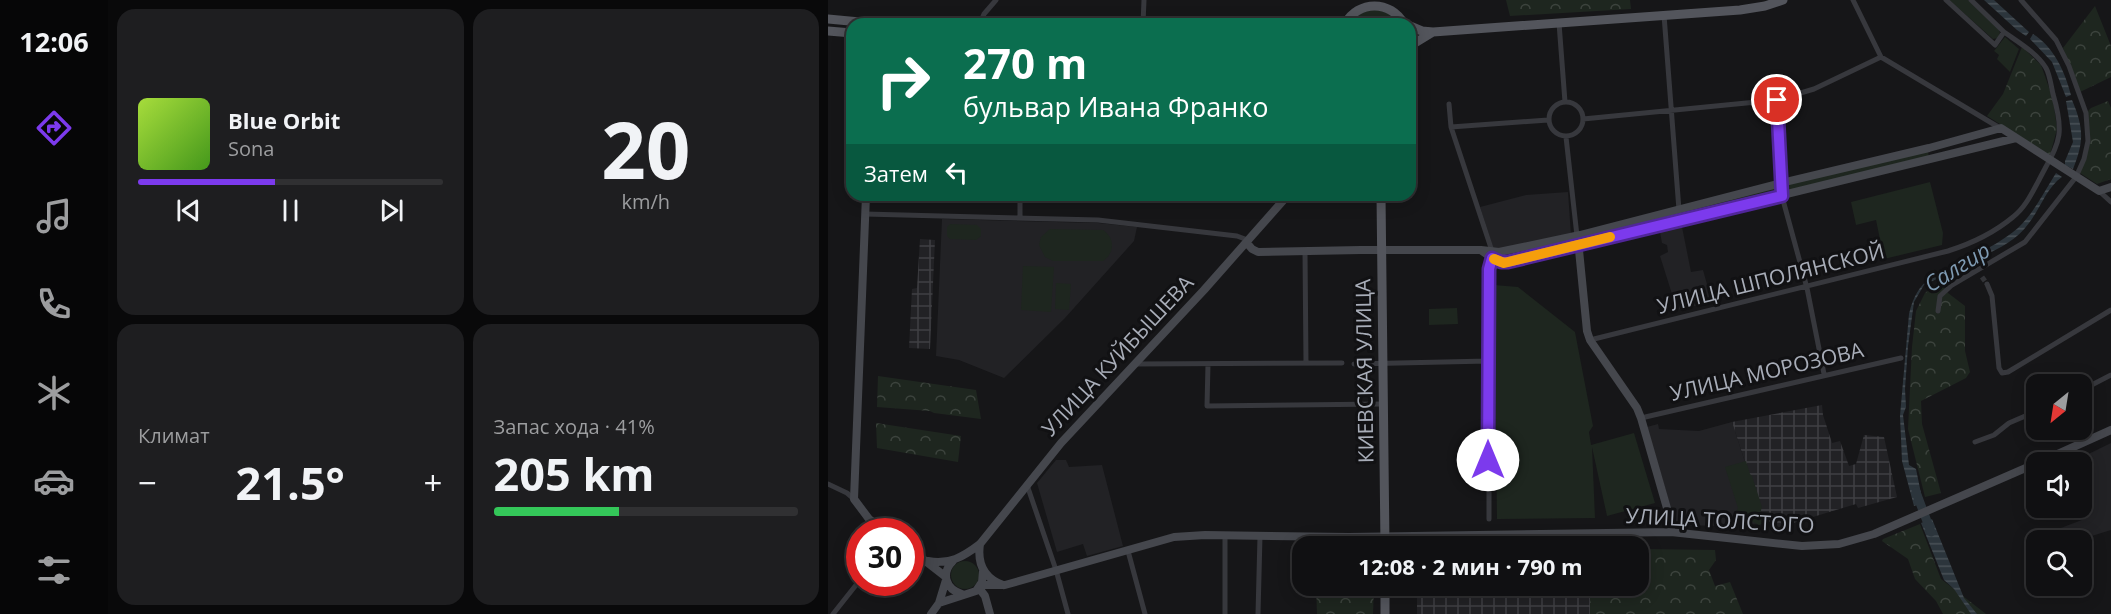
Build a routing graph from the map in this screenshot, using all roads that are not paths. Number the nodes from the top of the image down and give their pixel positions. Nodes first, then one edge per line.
1 (996, 0) edge
2 (1144, 0) edge
3 (1362, 0) edge
4 (1381, 0) edge
5 (1783, 0) edge
6 (1853, 0) edge
7 (1946, 0) edge
8 (1971, 0) edge
9 (2021, 0) edge
10 (1763, 3) edge
11 (1355, 10) junction
12 (1393, 10) junction
13 (1664, 15) junction
14 (982, 18) edge
15 (1143, 18) edge
16 (1349, 18) edge
17 (1402, 18) edge
18 (828, 19) edge
19 (846, 21) edge
20 (1559, 23) junction
21 (1416, 28) edge
22 (828, 31) edge
23 (846, 32) edge
24 (1433, 32) junction
25 (2004, 32) junction
26 (1416, 42) edge
27 (1881, 57) junction
28 (1777, 100) junction
29 (1565, 102) junction
30 (1449, 104) dead end
31 (1672, 110) junction
32 (1583, 119) junction
33 (1548, 120) junction
34 (1451, 127) junction
35 (2001, 128) junction
36 (1566, 137) junction
37 (2016, 138) junction
38 (2054, 163) junction
39 (2074, 176) junction
40 (1781, 183) junction
41 (2111, 187) edge
42 (2099, 191) junction
43 (1782, 196) junction
44 (866, 201) edge
45 (1020, 201) edge
46 (1283, 201) edge
47 (1381, 201) edge
48 (2111, 202) edge
49 (1679, 210) junction
50 (865, 214) junction
51 (1020, 218) junction
52 (1578, 240) junction
53 (1247, 243) junction
54 (1382, 250) junction
55 (1305, 252) junction
56 (1492, 255) junction
57 (1978, 271) junction
58 (1983, 277) tunnel mouth
59 (1987, 284) tunnel mouth
60 (1807, 288) junction
61 (2111, 310) edge
62 (1938, 311) dead end
63 (1590, 340) junction
64 (1901, 357) dead end
65 (1488, 361) junction
66 (1306, 363) junction
67 (1342, 363) dead end
68 (1383, 363) junction
69 (1135, 364) junction
70 (1208, 364) junction
71 (1354, 364) dead end
72 (1824, 374) junction
73 (2111, 375) edge
74 (2092, 385) edge
75 (1383, 404) junction
76 (2026, 416) edge
77 (1641, 418) junction
78 (2111, 430) edge
79 (1975, 441) dead end
80 (2062, 452) edge
81 (2026, 468) edge
82 (829, 484) edge
83 (1027, 485) junction
84 (854, 499) junction
85 (868, 518) edge
86 (1489, 519) dead end
87 (1671, 532) junction
88 (1225, 535) junction
89 (1385, 535) junction
90 (1260, 536) junction
91 (980, 544) junction
92 (1128, 551) junction
93 (963, 557) junction
94 (924, 558) edge
95 (928, 561) junction
96 (953, 561) junction
97 (981, 568) junction
98 (1056, 570) junction
99 (946, 579) junction
100 (1005, 585) junction
101 (980, 586) junction
102 (962, 594) junction
103 (847, 596) edge
104 (1385, 596) edge
105 (939, 603) junction
106 (833, 614) edge
107 (931, 614) edge
108 (990, 614) edge
109 (1068, 614) edge
110 (1145, 614) edge
111 (1225, 614) edge
112 (1258, 614) edge
113 (1385, 614) edge

1 - 14 street
2 - 15 street
3 - 11 main road
4 - 12 main road
5 - 10 main road
6 - 27 street
7 - 25 street
8 - 25 street, УЛИЦА ШПОЛЯНСКОЙ
9 - 39 street
10 - 13 main road
11 - 12 main road
11 - 16 main road
12 - 17 main road
13 - 20 main road
13 - 31 street
18 - 19 main road
20 - 24 main road
20 - 29 street
21 - 24 main road
22 - 23 main road
24 - 26 main road
25 - 38 street, УЛИЦА ШПОЛЯНСКОЙ
27 - 28 street
27 - 35 street
28 - 31 street
28 - 40 street
29 - 32 street
29 - 33 street
30 - 34 street
31 - 32 street
31 - 49 street
32 - 36 street
33 - 34 street
33 - 36 street
34 - 56 street
35 - 37 main road
35 - 40 main road
36 - 52 street
37 - 38 main road
37 - 43 main road
38 - 39 main road
38 - 60 street, УЛИЦА ШПОЛЯНСКОЙ
39 - 42 main road
39 - 57 street
40 - 43 street
40 - 49 main road
41 - 42 main road
42 - 48 street
43 - 52 main road
43 - 60 street
44 - 50 main road
45 - 51 street
46 - 53 main road, УЛИЦА КУЙБЫШЕВА
47 - 54 main road, КИЕВСКАЯ УЛИЦА
49 - 52 main road
50 - 51 street
50 - 84 main road
51 - 53 street
52 - 56 main road
52 - 63 main road
53 - 55 main road
53 - 69 main road, УЛИЦА КУЙБЫШЕВА
54 - 55 main road
54 - 56 main road
54 - 68 main road, КИЕВСКАЯ УЛИЦА
55 - 66 street
56 - 65 street
57 - 58 street
57 - 62 street
59 - 61 street
60 - 63 street, УЛИЦА ШПОЛЯНСКОЙ
60 - 72 street
63 - 77 main road
64 - 72 street, УЛИЦА МОРОЗОВА
65 - 68 street
65 - 86 street
66 - 67 street
66 - 70 street
68 - 71 street
68 - 75 main road, КИЕВСКАЯ УЛИЦА
69 - 70 street
69 - 83 main road, УЛИЦА КУЙБЫШЕВА
70 - 75 street
72 - 77 street, УЛИЦА МОРОЗОВА
73 - 74 street
75 - 89 main road, КИЕВСКАЯ УЛИЦА
76 - 79 street
77 - 87 main road
78 - 80 main road, УЛИЦА ТОЛСТОГО
81 - 87 main road, УЛИЦА ТОЛСТОГО
82 - 84 street
83 - 91 main road, УЛИЦА КУЙБЫШЕВА
83 - 98 street
84 - 85 main road
87 - 89 main road, УЛИЦА ТОЛСТОГО
88 - 90 main road, УЛИЦА ТОЛСТОГО
88 - 92 main road, УЛИЦА ТОЛСТОГО
88 - 111 street
89 - 90 main road, УЛИЦА ТОЛСТОГО
90 - 112 street
91 - 93 main road, УЛИЦА КУЙБЫШЕВА
91 - 97 main road
92 - 98 main road, УЛИЦА ТОЛСТОГО
92 - 110 street
93 - 96 main road
93 - 97 main road
94 - 95 main road
95 - 96 main road
95 - 99 main road
96 - 99 main road
97 - 100 main road
97 - 101 main road
98 - 100 main road, УЛИЦА ТОЛСТОГО
98 - 109 street
99 - 102 main road
99 - 105 main road
100 - 101 main road, УЛИЦА ТОЛСТОГО
101 - 102 main road
101 - 108 main road
102 - 105 main road
103 - 106 street
104 - 113 main road
105 - 107 main road

